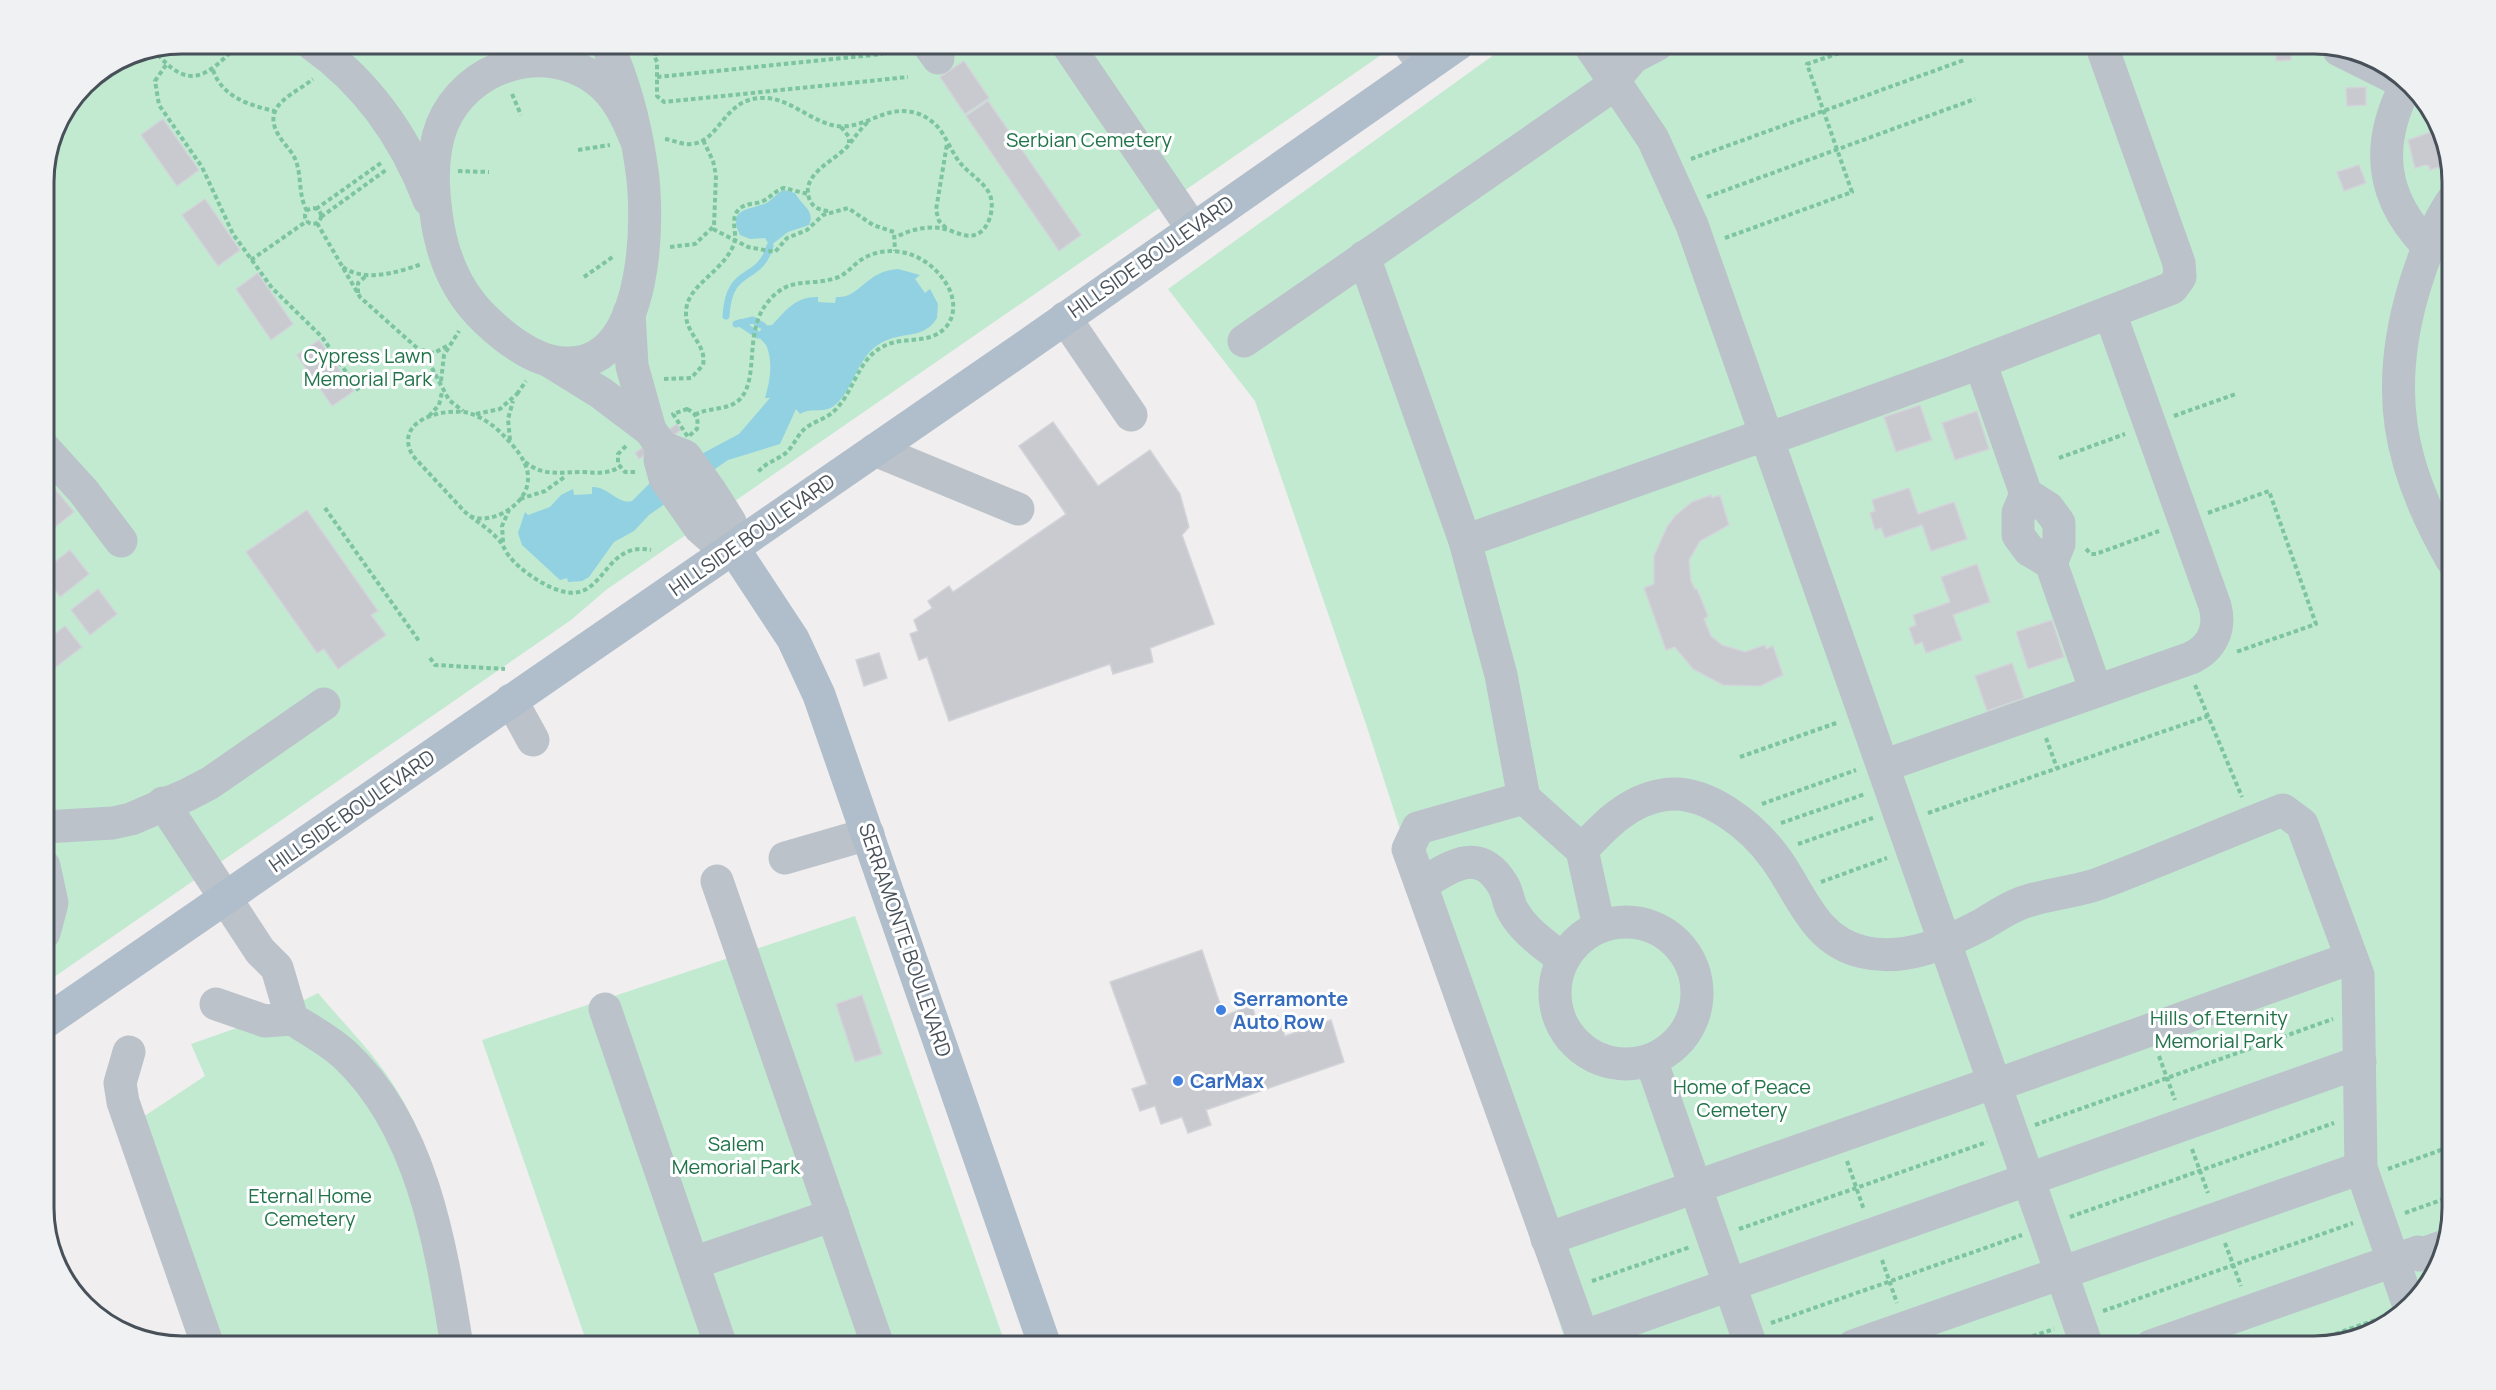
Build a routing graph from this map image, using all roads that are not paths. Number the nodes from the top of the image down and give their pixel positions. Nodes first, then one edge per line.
1 (325, 54) edge
2 (574, 54) edge
3 (611, 54) edge
4 (1080, 54) edge
5 (1596, 54) edge
6 (1639, 54) edge
7 (2105, 54) edge
8 (1417, 55) edge
9 (553, 62) junction
10 (1615, 79) junction
11 (2402, 90) edge
12 (448, 111) junction
13 (388, 120) junction
14 (637, 142) junction
15 (2442, 221) edge
16 (1192, 228) junction
17 (442, 245) junction
18 (2429, 247) junction
19 (1364, 257) junction
20 (2110, 313) junction
21 (629, 314) junction
22 (1065, 318) junction
23 (1244, 340) dead end
24 (545, 359) junction
25 (1980, 362) junction
26 (1131, 416) dead end
27 (1766, 436) junction
28 (875, 450) junction
29 (654, 453) junction
30 (54, 459) edge
31 (1018, 510) dead end
32 (2442, 539) edge
33 (121, 541) dead end
34 (1465, 541) junction
35 (733, 548) junction
36 (508, 685) junction
37 (2096, 692) junction
38 (324, 704) dead end
39 (533, 740) dead end
40 (1874, 775) junction
41 (1524, 798) junction
42 (163, 803) junction
43 (54, 827) edge
44 (868, 834) junction
45 (1582, 850) junction
46 (785, 858) dead end
47 (717, 880) dead end
48 (1421, 885) junction
49 (225, 898) junction
50 (1599, 927) junction
51 (1945, 941) junction
52 (1563, 958) junction
53 (2351, 958) junction
54 (216, 1004) dead end
55 (605, 1009) dead end
56 (54, 1016) edge
57 (292, 1019) junction
58 (129, 1053) dead end
59 (1652, 1060) junction
60 (2360, 1062) junction
61 (1995, 1083) junction
62 (2362, 1173) junction
63 (2028, 1179) junction
64 (1695, 1187) junction
65 (833, 1215) junction
66 (1547, 1239) junction
67 (2435, 1249) edge
68 (2393, 1261) junction
69 (693, 1263) junction
70 (2062, 1273) junction
71 (1729, 1285) junction
72 (2398, 1304) edge
73 (204, 1336) edge
74 (455, 1336) edge
75 (718, 1336) edge
76 (874, 1336) edge
77 (1042, 1336) edge
78 (1582, 1336) edge
79 (1599, 1336) edge
80 (1747, 1336) edge
81 (1884, 1336) edge
82 (2083, 1336) edge
83 (2181, 1336) edge

1 - 13 street
2 - 9 street
3 - 14 street
4 - 16 street
5 - 10 street
6 - 10 street
7 - 20 street
8 - 16 main road, HILLSIDE BOULEVARD
9 - 12 street
9 - 14 street
10 - 19 street
10 - 27 street
11 - 18 street
12 - 13 street
12 - 17 street
13 - 17 street
14 - 21 street
15 - 18 street
16 - 22 main road, HILLSIDE BOULEVARD
17 - 24 street
18 - 32 street
19 - 23 street
19 - 34 street
20 - 25 street
20 - 37 street
21 - 24 street
21 - 29 street
22 - 26 street
22 - 28 main road, HILLSIDE BOULEVARD
24 - 29 street
25 - 27 street
25 - 37 street
27 - 34 street
27 - 40 street
28 - 31 street
28 - 35 main road, HILLSIDE BOULEVARD
29 - 35 street
30 - 33 street
34 - 41 street
35 - 36 main road, HILLSIDE BOULEVARD
35 - 44 main road, SERRAMONTE BOULEVARD
36 - 39 street
36 - 49 main road, HILLSIDE BOULEVARD
37 - 40 street
38 - 42 street
40 - 51 street
41 - 45 street
41 - 48 street
42 - 43 street
42 - 49 street
44 - 46 street
44 - 77 main road, SERRAMONTE BOULEVARD
45 - 50 street
45 - 51 street
47 - 65 street
48 - 52 street
48 - 66 street
49 - 56 main road, HILLSIDE BOULEVARD
49 - 57 street
50 - 52 street
50 - 59 street
51 - 53 street
51 - 61 street
52 - 59 street
53 - 60 street
53 - 61 street
54 - 57 street
55 - 69 street
57 - 74 street
58 - 73 street
59 - 64 street
60 - 62 street
60 - 63 street
61 - 63 street
61 - 64 street
62 - 68 street
62 - 70 street
63 - 70 street
63 - 71 street
64 - 66 street
64 - 71 street
65 - 69 street
65 - 76 street
66 - 78 street
67 - 68 street
68 - 72 street
68 - 83 street
69 - 75 street
70 - 81 street
70 - 82 street
71 - 79 street
71 - 80 street

